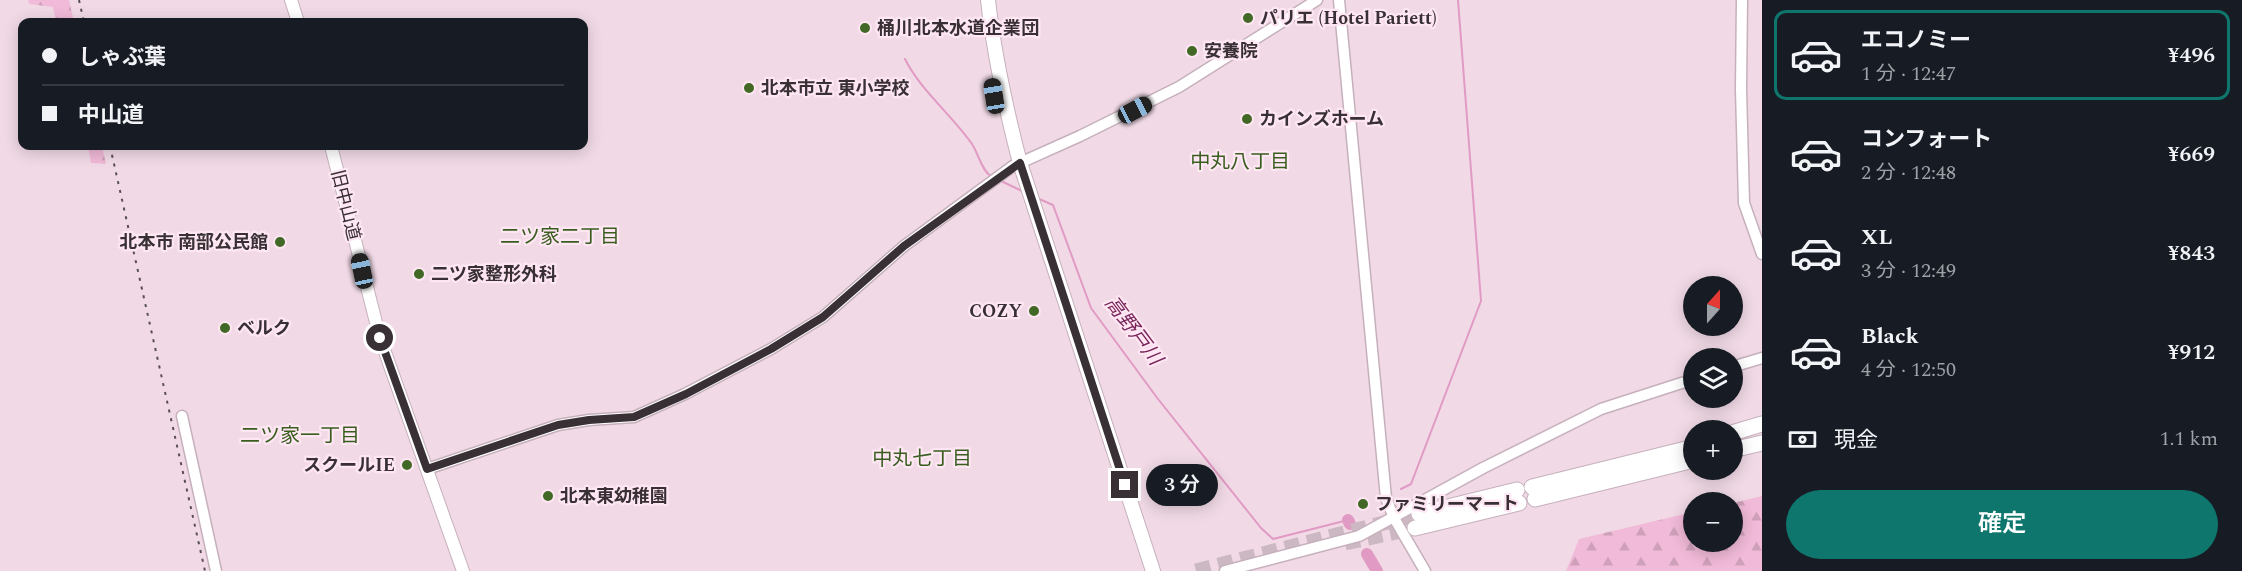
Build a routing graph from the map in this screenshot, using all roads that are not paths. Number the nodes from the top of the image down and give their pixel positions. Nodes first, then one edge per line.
1 (291, 0) edge
2 (979, 0) edge
3 (988, 0) edge
4 (1317, 0) edge
5 (1339, 0) edge
6 (1742, 0) edge
7 (297, 18) edge
8 (332, 150) edge
9 (1016, 164) junction
10 (1762, 254) edge
11 (1762, 358) edge
12 (1743, 364) edge
13 (1683, 383) edge
14 (182, 416) dead end
15 (1762, 424) edge
16 (1762, 430) edge
17 (1743, 432) edge
18 (1743, 434) edge
19 (1762, 443) edge
20 (1743, 447) edge
21 (1683, 450) edge
22 (1762, 450) edge
23 (1743, 454) edge
24 (1683, 464) edge
25 (427, 469) junction
26 (1526, 494) junction
27 (1394, 518) junction
28 (1417, 521) tunnel mouth
29 (216, 571) edge
30 (463, 571) edge
31 (1144, 571) edge
32 (1153, 571) edge
33 (1225, 571) edge
34 (1425, 571) edge

1 - 7 main road
2 - 9 highway
3 - 9 highway
4 - 9 street
5 - 27 street
6 - 10 street
8 - 25 main road, 旧中山道
9 - 25 street
9 - 31 highway
9 - 32 highway
11 - 12 street
13 - 27 street
14 - 29 street
15 - 17 highway
16 - 18 highway
19 - 20 highway
21 - 26 highway
22 - 23 highway
24 - 26 highway
25 - 30 main road, 旧中山道
26 - 28 highway
27 - 33 street
27 - 34 street

